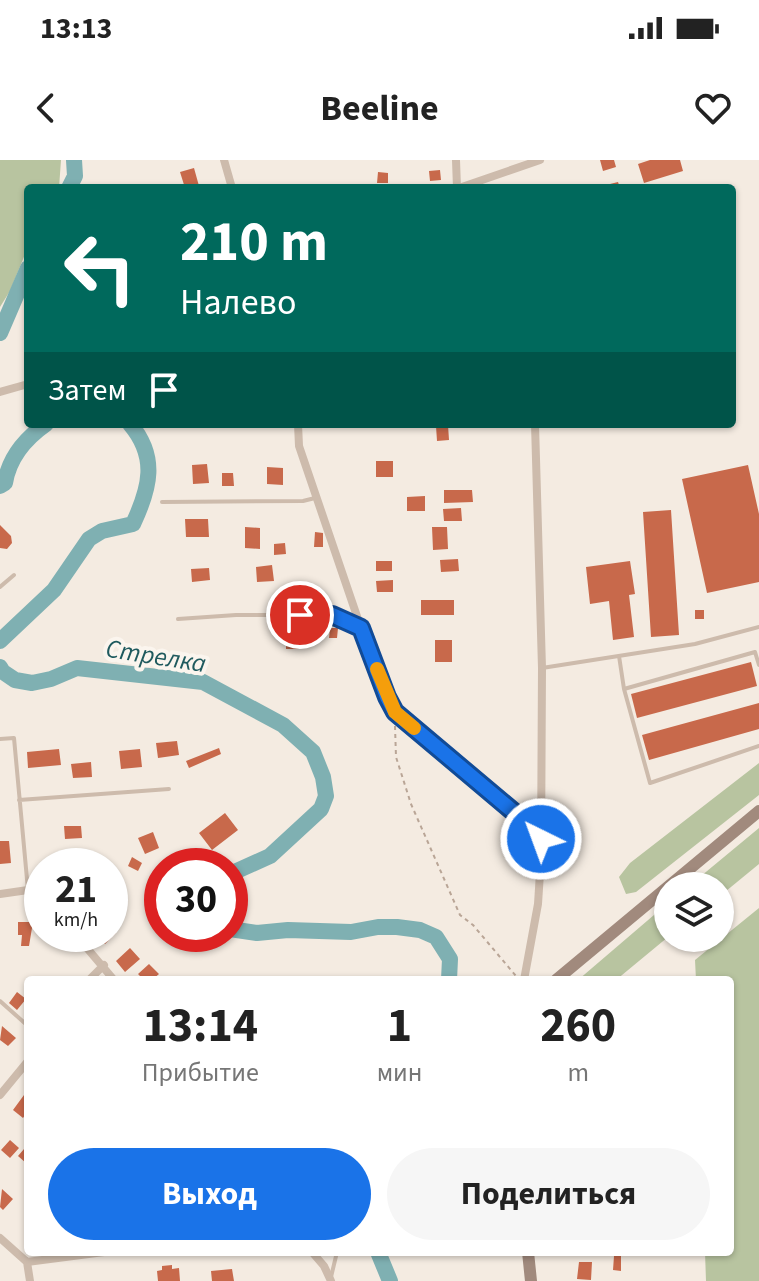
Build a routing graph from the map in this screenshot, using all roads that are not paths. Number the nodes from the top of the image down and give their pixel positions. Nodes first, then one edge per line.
1 (224, 160) edge
2 (456, 160) edge
3 (540, 160) edge
4 (231, 184) edge
5 (458, 184) edge
6 (470, 184) edge
7 (24, 385) edge
8 (0, 392) edge
9 (298, 428) edge
10 (535, 428) edge
11 (318, 498) junction
12 (162, 502) dead end
13 (14, 575) dead end
14 (0, 587) edge
15 (178, 619) dead end
16 (759, 627) edge
17 (361, 628) junction
18 (619, 656) junction
19 (759, 665) edge
20 (542, 668) junction
21 (624, 689) junction
22 (0, 739) edge
23 (759, 746) edge
24 (169, 789) dead end
25 (19, 800) junction
26 (759, 811) edge
27 (540, 821) junction
28 (24, 850) edge
29 (24, 891) edge
30 (0, 894) edge
31 (92, 952) edge
32 (104, 965) junction
33 (93, 976) edge
34 (111, 976) edge
35 (523, 976) edge
36 (561, 976) edge
37 (0, 1001) edge
38 (24, 1022) edge
39 (24, 1066) edge
40 (0, 1095) edge
41 (0, 1238) edge
42 (73, 1256) edge
43 (315, 1256) edge
44 (336, 1256) edge
45 (528, 1256) edge
46 (27, 1262) junction
47 (330, 1280) edge
48 (30, 1281) edge
49 (531, 1281) edge

1 - 4 street
2 - 5 street
3 - 6 street
7 - 8 street
9 - 11 street
10 - 20 street
11 - 12 lane
11 - 17 street
13 - 14 lane
15 - 17 lane
16 - 18 lane
17 - 27 street
18 - 20 lane
18 - 21 lane
19 - 21 lane
20 - 27 street
21 - 23 lane
22 - 25 lane
24 - 25 lane
25 - 28 lane
26 - 36 main road
27 - 35 street
29 - 30 street
31 - 32 street
32 - 33 street
32 - 34 street
37 - 38 lane
39 - 40 street
41 - 46 street
42 - 46 street
43 - 47 street
44 - 47 lane
45 - 49 main road
46 - 48 street

